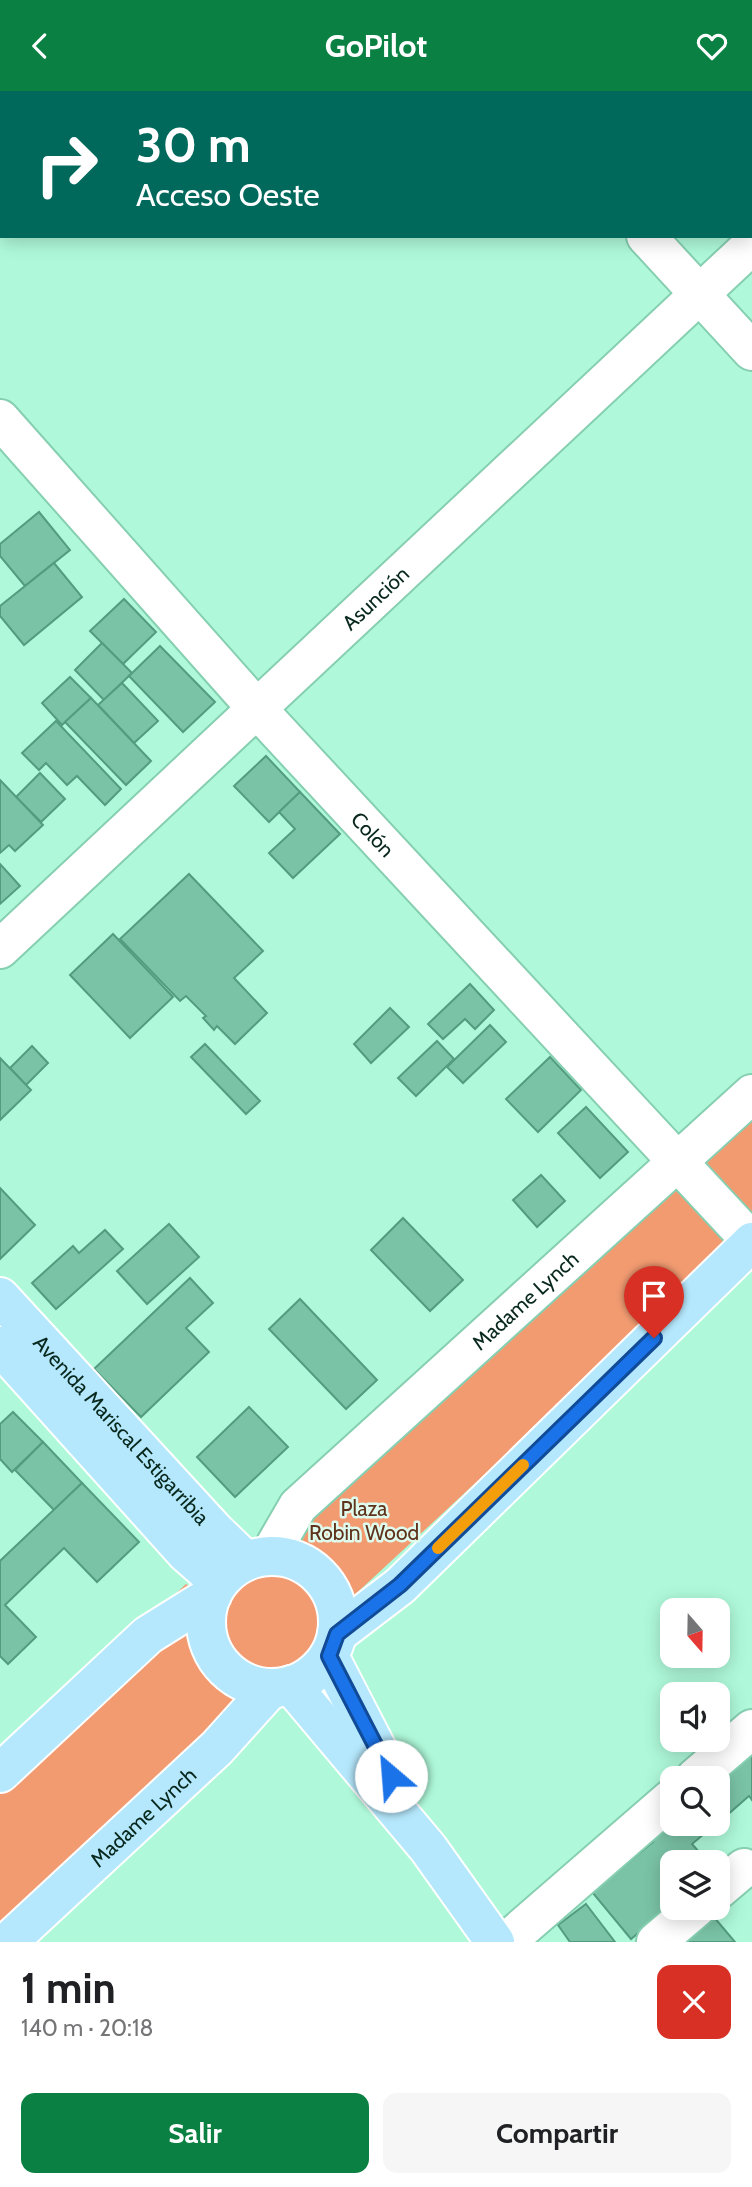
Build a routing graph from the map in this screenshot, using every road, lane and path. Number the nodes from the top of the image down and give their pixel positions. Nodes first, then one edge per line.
1 (648, 238) edge
2 (752, 245) edge
3 (698, 293) junction
4 (752, 351) edge
5 (0, 419) edge
6 (258, 709) junction
7 (0, 949) edge
8 (752, 1094) edge
9 (678, 1162) junction
10 (752, 1242) edge
11 (0, 1297) edge
12 (0, 1346) edge
13 (247, 1570) junction
14 (400, 1585) junction
15 (332, 1594) junction
16 (333, 1645) junction
17 (281, 1687) junction
18 (752, 1729) edge
19 (709, 1766) edge
20 (0, 1773) edge
21 (660, 1808) edge
22 (428, 1848) junction
23 (682, 1920) edge
24 (8, 1942) edge
25 (495, 1942) edge
26 (506, 1942) edge
27 (656, 1942) edge

1 - 3 street
2 - 3 street, Asunción
3 - 4 street
3 - 6 street, Asunción
5 - 6 street, Colón
6 - 7 street, Asunción
6 - 9 street, Colón
8 - 9 street, Madame Lynch
9 - 10 street, Colón
9 - 13 street, Madame Lynch
10 - 14 main road
11 - 13 main road, Avenida Mariscal Estigarribia
12 - 13 main road, Avenida Mariscal Estigarribia
13 - 15 main road
13 - 17 main road
13 - 20 main road
14 - 15 main road
14 - 16 main road
15 - 16 main road
16 - 17 main road
16 - 22 main road
17 - 22 main road
17 - 24 main road, Madame Lynch
18 - 19 street
21 - 26 street
22 - 25 main road
23 - 27 street

